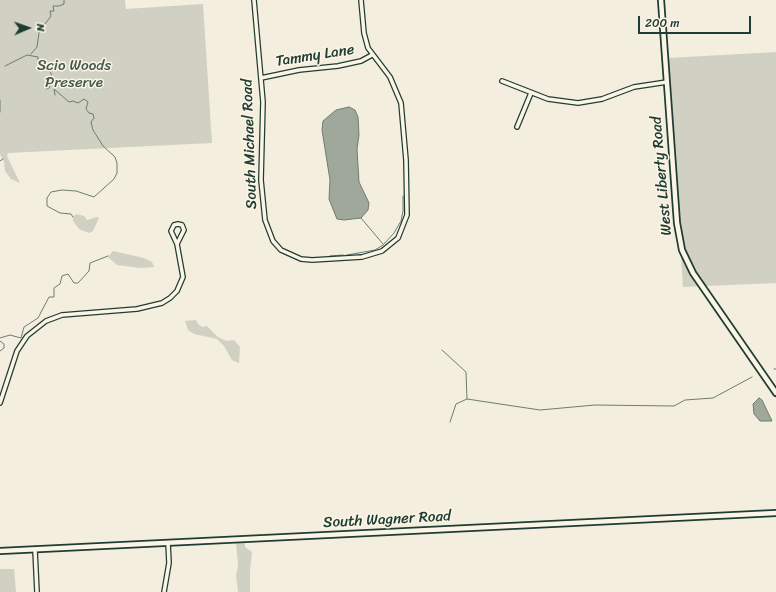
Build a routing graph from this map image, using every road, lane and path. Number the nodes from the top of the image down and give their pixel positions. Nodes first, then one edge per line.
1 (254, 0) edge
2 (361, 0) edge
3 (661, 0) edge
4 (372, 55) junction
5 (261, 78) junction
6 (502, 81) dead end
7 (667, 82) junction
8 (531, 93) junction
9 (517, 127) dead end
10 (177, 244) junction
11 (776, 393) edge
12 (0, 403) edge
13 (776, 513) edge
14 (168, 543) junction
15 (35, 550) junction
16 (0, 552) edge
17 (37, 592) edge
18 (164, 592) edge

1 - 5 street, South Michael Road
2 - 4 street, South Michael Road
3 - 7 main road, West Liberty Road
4 - 5 street, Tammy Lane
4 - 5 street, South Michael Road
6 - 8 street
7 - 8 street
7 - 11 main road, West Liberty Road
8 - 9 street
10 - 10 street
10 - 12 street
13 - 14 main road, South Wagner Road
14 - 15 main road, South Wagner Road
14 - 18 street
15 - 16 main road, South Wagner Road
15 - 17 street

